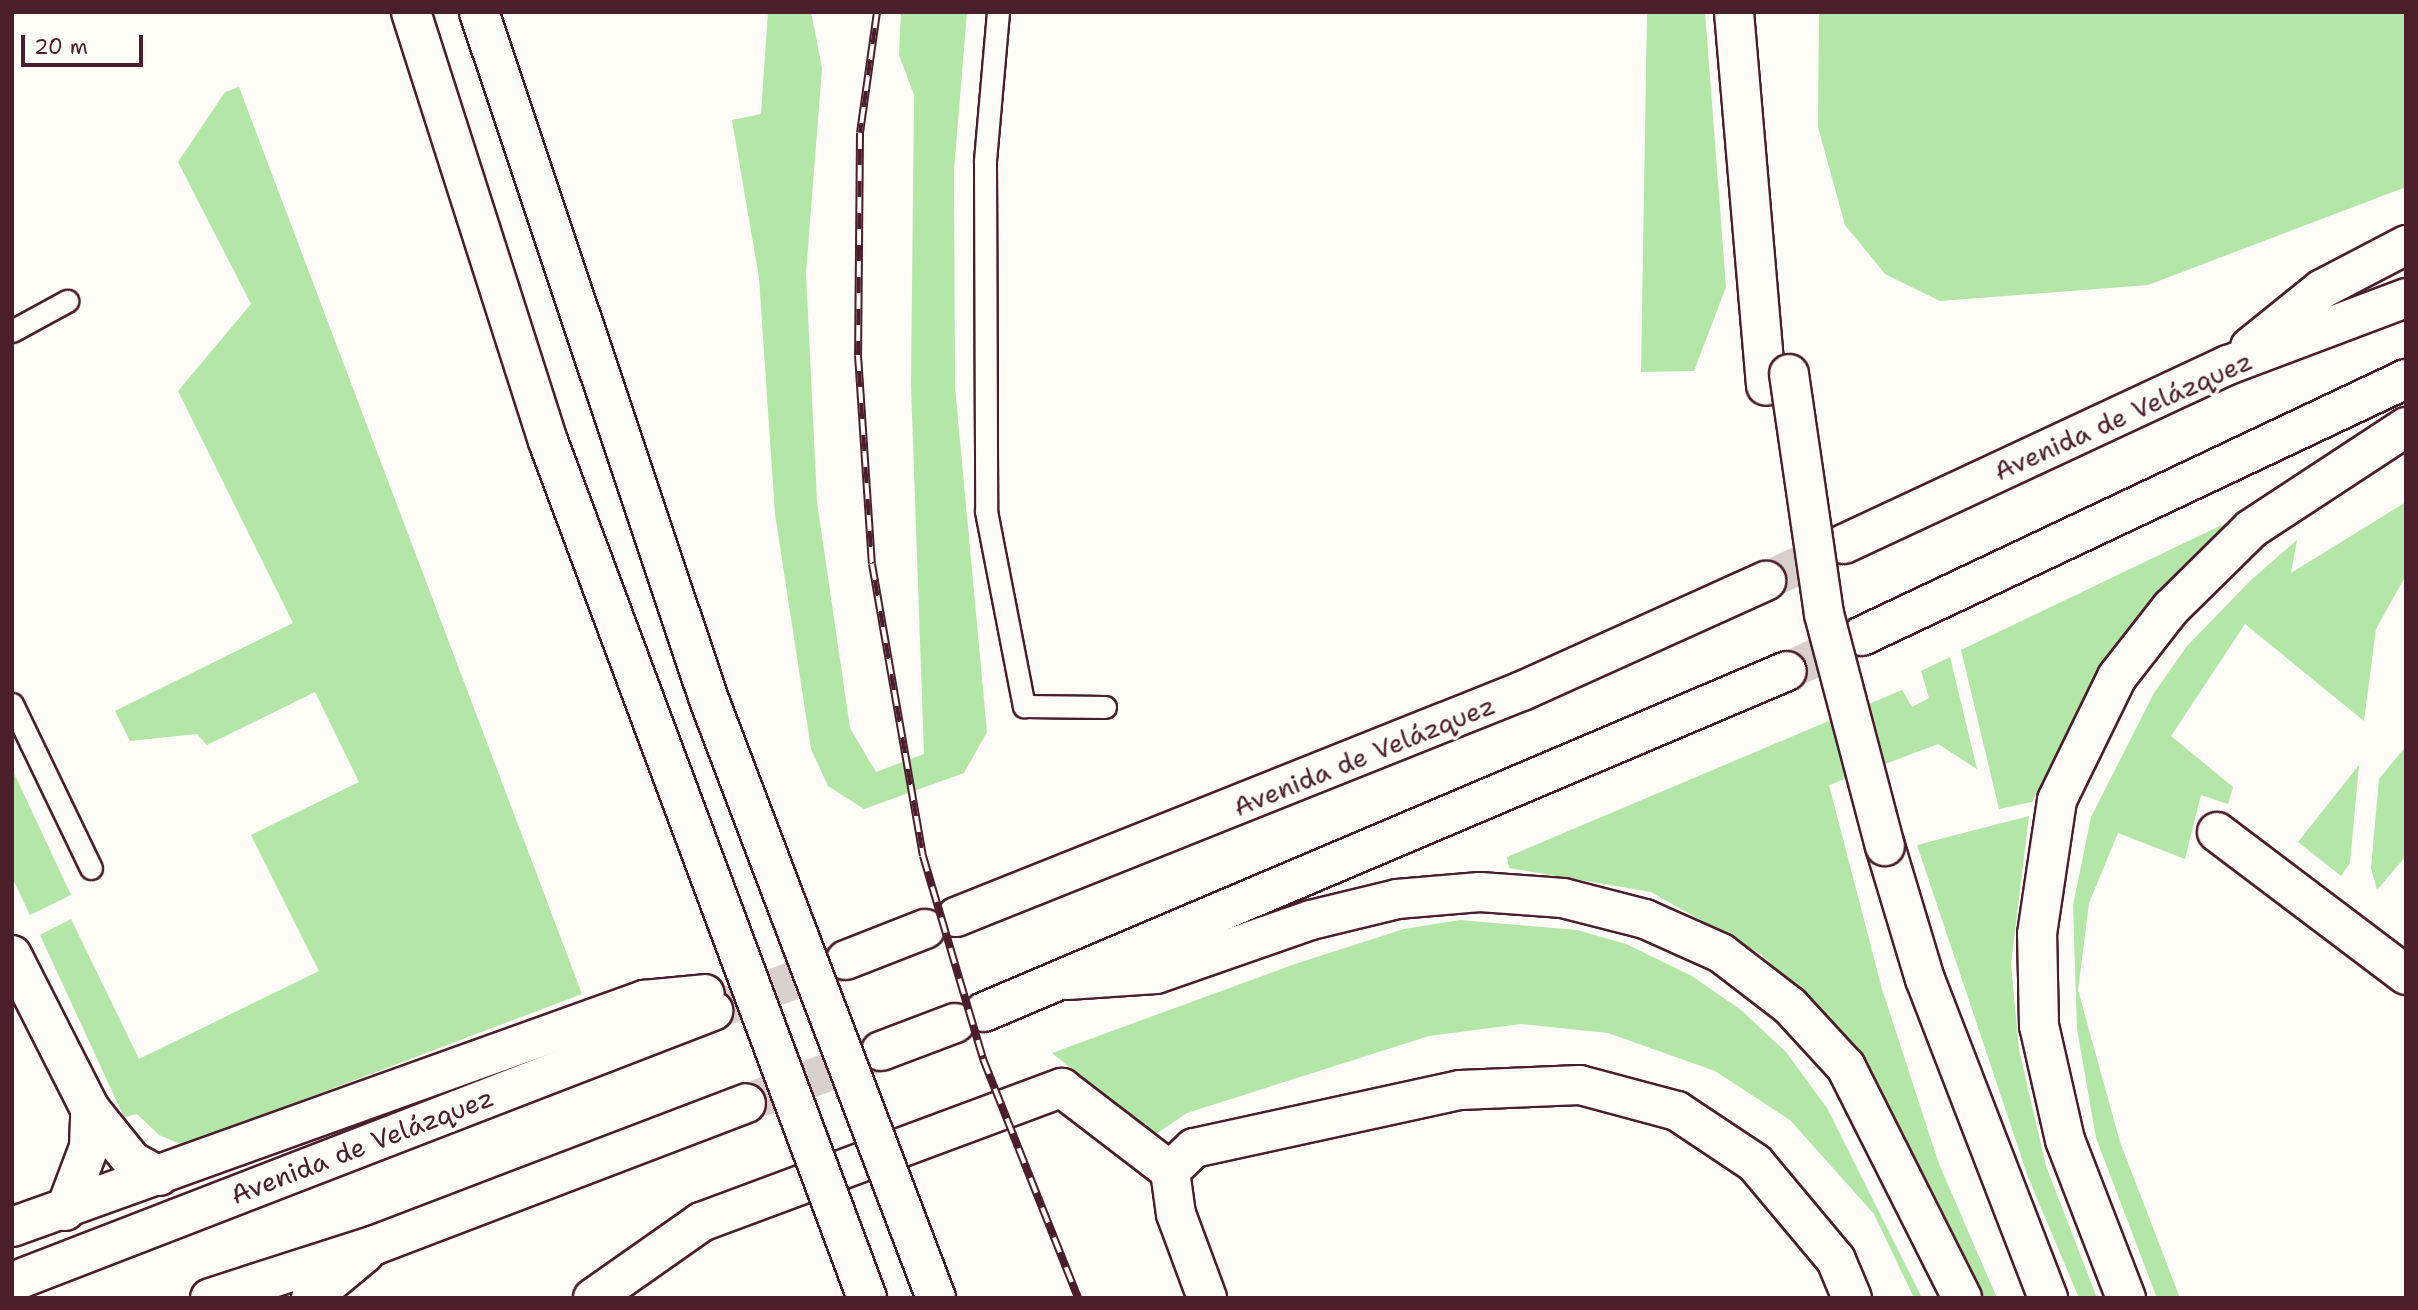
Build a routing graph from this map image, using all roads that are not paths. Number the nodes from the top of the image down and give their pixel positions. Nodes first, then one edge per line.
1 (411, 12) edge
2 (479, 12) edge
3 (998, 12) edge
4 (1734, 12) edge
5 (1761, 12) edge
6 (2406, 245) edge
7 (2406, 298) edge
8 (67, 301) dead end
9 (12, 331) edge
10 (2228, 365) junction
11 (2406, 379) edge
12 (1778, 380) junction
13 (2406, 427) edge
14 (1844, 544) tunnel mouth
15 (1766, 581) tunnel mouth
16 (1861, 636) tunnel mouth
17 (1787, 671) tunnel mouth
18 (12, 704) edge
19 (1105, 707) dead end
20 (2217, 832) dead end
21 (1874, 850) junction
22 (91, 868) dead end
23 (846, 960) tunnel mouth
24 (18, 975) edge
25 (2406, 975) edge
26 (1067, 980) junction
27 (881, 1052) tunnel mouth
28 (746, 1103) tunnel mouth
29 (90, 1109) junction
30 (1170, 1171) junction
31 (159, 1176) junction
32 (65, 1210) junction
33 (12, 1227) edge
34 (375, 1245) junction
35 (12, 1282) edge
36 (210, 1298) edge
37 (311, 1298) edge
38 (593, 1298) edge
39 (867, 1298) edge
40 (936, 1298) edge
41 (1207, 1298) edge
42 (1852, 1298) edge
43 (1962, 1298) edge
44 (2025, 1298) edge
45 (2048, 1298) edge
46 (2126, 1298) edge

1 - 39 main road, bridge
2 - 40 main road, bridge
3 - 19 lane
4 - 12 main road
5 - 12 main road
6 - 10 main road
7 - 10 main road, Avenida de Velázquez
8 - 9 lane
10 - 14 main road, Avenida de Velázquez
11 - 16 main road
12 - 21 main road
13 - 46 main road
15 - 23 main road, Avenida de Velázquez
17 - 26 main road
18 - 22 lane
20 - 25 main road
21 - 44 main road
21 - 45 main road
24 - 29 main road
26 - 27 main road
26 - 43 main road
28 - 34 main road
29 - 31 main road
29 - 32 main road
30 - 38 main road
30 - 41 main road
30 - 42 main road
31 - 32 main road
31 - 35 main road, Avenida de Velázquez
32 - 33 main road
34 - 36 main road
34 - 37 main road

